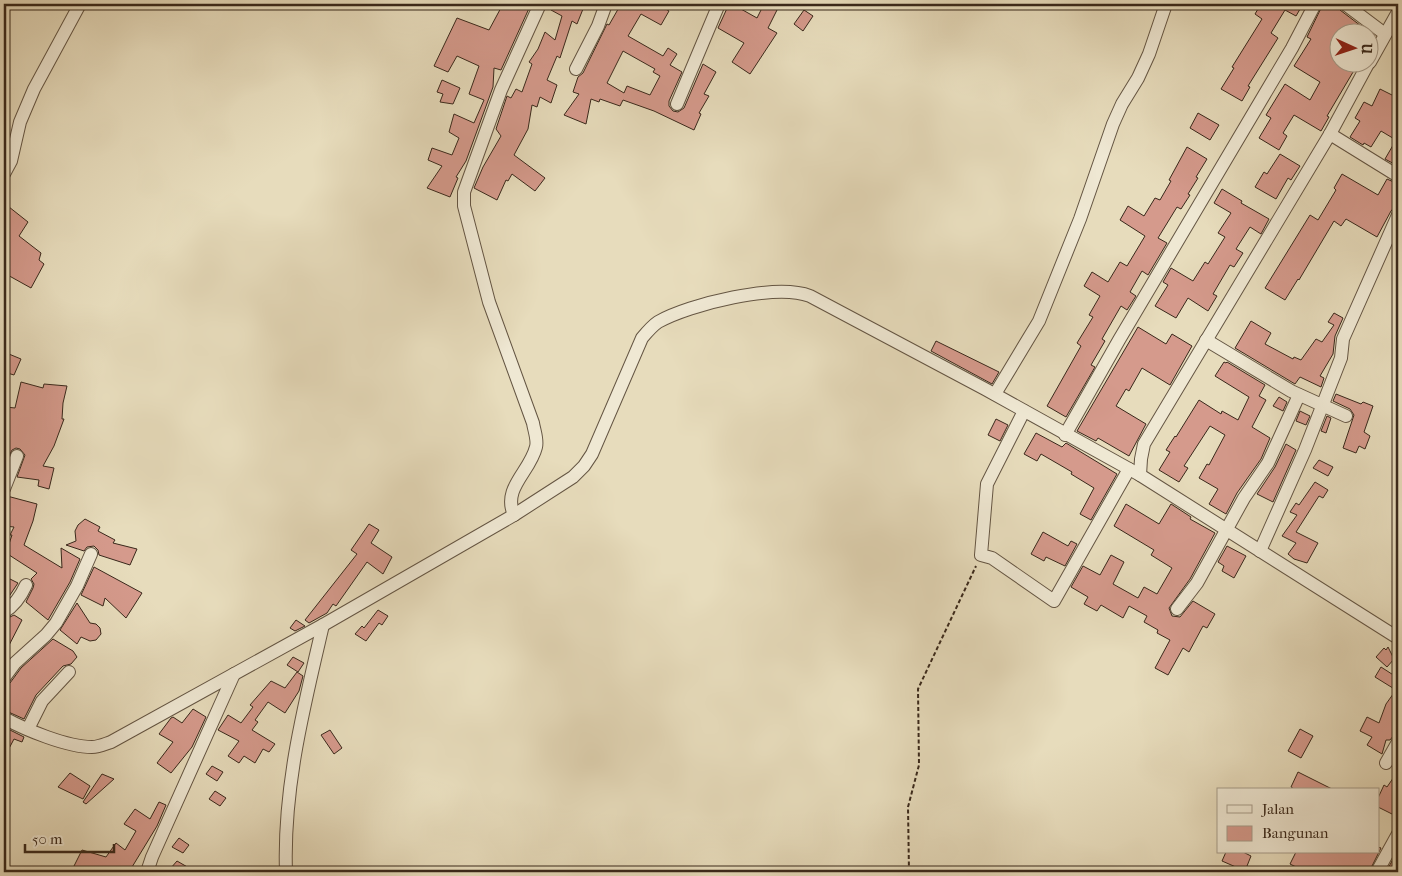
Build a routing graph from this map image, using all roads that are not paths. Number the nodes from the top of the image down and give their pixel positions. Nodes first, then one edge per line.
1 (80, 4) edge
2 (540, 4) edge
3 (606, 4) edge
4 (718, 4) edge
5 (1166, 4) edge
6 (1315, 4) edge
7 (1345, 4) edge
8 (1398, 12) edge
9 (1384, 34) junction
10 (1380, 41) edge
11 (576, 69) dead end
12 (1364, 72) edge
13 (677, 104) dead end
14 (1330, 134) junction
15 (4, 174) edge
16 (1398, 176) edge
17 (1398, 214) edge
18 (1206, 340) junction
19 (994, 394) junction
20 (1299, 395) junction
21 (1322, 406) junction
22 (1029, 414) junction
23 (1346, 416) dead end
24 (1065, 434) junction
25 (17, 456) dead end
26 (1135, 472) junction
27 (4, 489) edge
28 (514, 515) junction
29 (1227, 530) junction
30 (1260, 550) junction
31 (91, 554) dead end
32 (26, 585) dead end
33 (1177, 608) dead end
34 (4, 612) edge
35 (323, 625) junction
36 (1398, 638) edge
37 (69, 672) dead end
38 (234, 674) junction
39 (4, 678) edge
40 (4, 718) edge
41 (28, 730) junction
42 (1398, 742) edge
43 (1386, 763) dead end
44 (1398, 834) edge
45 (147, 872) edge
46 (286, 872) edge
47 (1377, 872) edge

1 - 15 street
2 - 28 street
3 - 11 street
4 - 13 street
5 - 19 street
6 - 24 street
7 - 9 street
8 - 9 street
9 - 10 street
12 - 14 street
14 - 16 street
14 - 18 street
17 - 21 street
18 - 20 street
18 - 26 street
19 - 22 street
19 - 28 street
20 - 21 street
20 - 29 street
21 - 23 street
21 - 30 street
22 - 24 street
22 - 26 street
24 - 26 street
25 - 27 street
26 - 29 street
28 - 35 street
29 - 30 street
29 - 33 street
30 - 36 street
31 - 39 street
32 - 34 street
35 - 38 street
35 - 46 street
37 - 41 street
38 - 41 street
38 - 45 street
40 - 41 street
42 - 43 street
44 - 47 street

